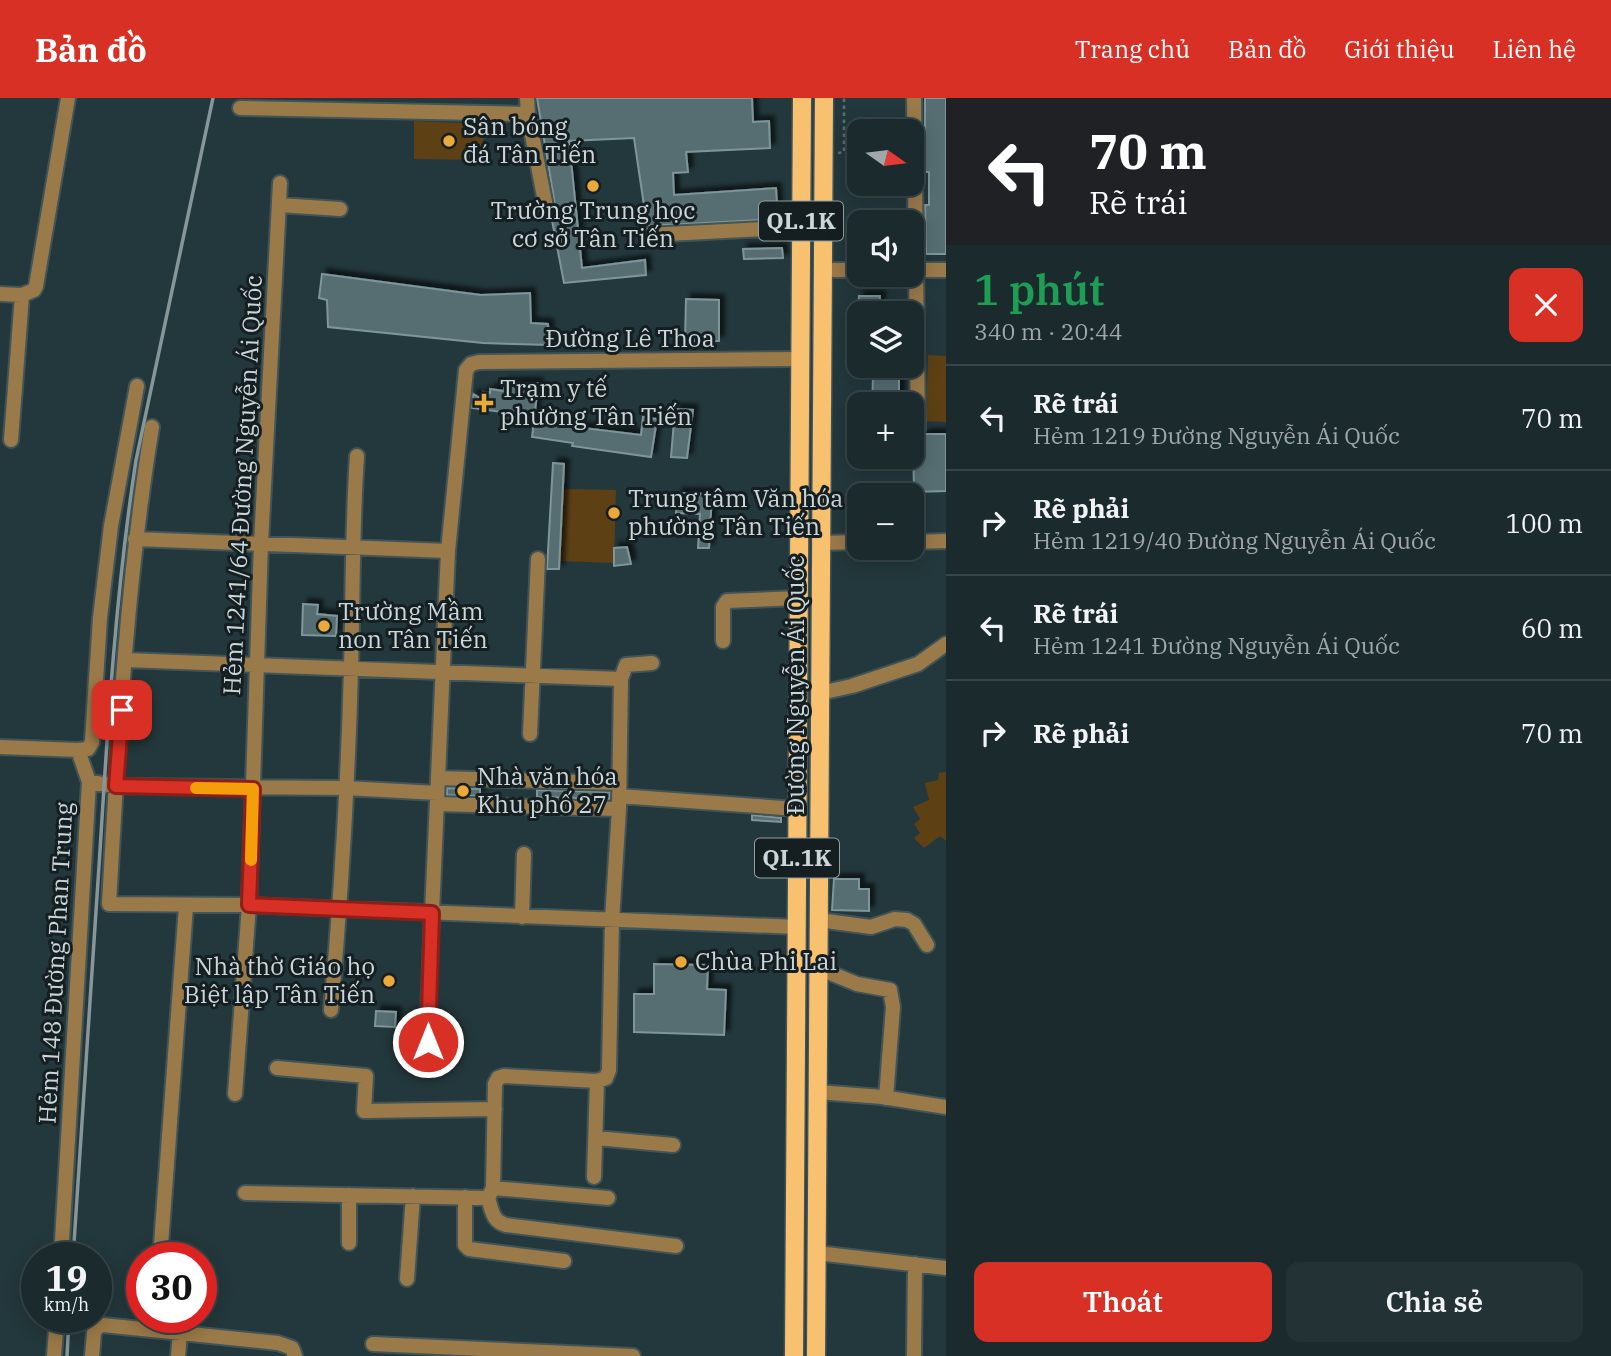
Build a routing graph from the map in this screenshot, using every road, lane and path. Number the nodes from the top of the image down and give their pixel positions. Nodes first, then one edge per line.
1 (68, 98) edge
2 (527, 98) edge
3 (802, 98) edge
4 (824, 98) edge
5 (844, 98) edge
6 (914, 98) edge
7 (240, 108) dead end
8 (528, 114) junction
9 (844, 152) dead end
10 (280, 183) dead end
11 (279, 205) junction
12 (546, 207) dead end
13 (340, 209) dead end
14 (914, 210) edge
15 (801, 227) junction
16 (648, 235) dead end
17 (823, 270) junction
18 (847, 270) edge
19 (924, 270) edge
20 (946, 270) edge
21 (914, 287) edge
22 (0, 294) edge
23 (22, 295) junction
24 (800, 359) junction
25 (822, 359) junction
26 (137, 386) dead end
27 (917, 392) edge
28 (152, 427) dead end
29 (11, 440) dead end
30 (357, 456) dead end
31 (135, 539) junction
32 (924, 541) edge
33 (946, 541) edge
34 (847, 542) edge
35 (261, 543) junction
36 (821, 543) junction
37 (352, 546) junction
38 (448, 551) junction
39 (538, 559) dead end
40 (799, 598) junction
41 (723, 641) dead end
42 (946, 644) edge
43 (126, 660) junction
44 (652, 663) dead end
45 (257, 665) junction
46 (351, 668) junction
47 (442, 671) junction
48 (533, 676) junction
49 (621, 680) junction
50 (820, 693) junction
51 (530, 734) dead end
52 (0, 747) edge
53 (78, 750) junction
54 (89, 782) junction
55 (116, 786) junction
56 (346, 788) junction
57 (253, 789) junction
58 (437, 792) junction
59 (619, 796) junction
60 (797, 810) junction
61 (524, 854) dead end
62 (249, 905) junction
63 (186, 906) junction
64 (340, 909) junction
65 (432, 913) junction
66 (522, 916) junction
67 (612, 920) junction
68 (819, 920) junction
69 (796, 927) junction
70 (927, 945) dead end
71 (818, 968) junction
72 (331, 1010) dead end
73 (428, 1065) dead end
74 (276, 1068) dead end
75 (597, 1081) junction
76 (818, 1092) junction
77 (235, 1094) dead end
78 (886, 1098) junction
79 (946, 1107) edge
80 (495, 1109) junction
81 (596, 1138) junction
82 (673, 1145) dead end
83 (594, 1177) dead end
84 (244, 1193) dead end
85 (491, 1193) junction
86 (349, 1195) junction
87 (413, 1196) junction
88 (465, 1197) junction
89 (608, 1198) dead end
90 (62, 1242) edge
91 (161, 1242) edge
92 (349, 1243) dead end
93 (676, 1247) dead end
94 (817, 1253) junction
95 (564, 1261) dead end
96 (915, 1264) junction
97 (946, 1268) edge
98 (407, 1279) dead end
99 (126, 1325) edge
100 (56, 1333) edge
101 (180, 1333) joint
102 (373, 1344) dead end
103 (397, 1350) edge
104 (54, 1356) edge
105 (92, 1356) edge
106 (178, 1356) edge
107 (295, 1356) edge
108 (633, 1356) edge
109 (794, 1356) edge
110 (816, 1356) edge
111 (914, 1356) edge

1 - 23 street
2 - 8 street
3 - 15 main road, Đường Nguyễn Ái Quốc / QL.1K
4 - 17 main road, Đường Nguyễn Ái Quốc / QL.1K
5 - 9 path
6 - 14 street
7 - 8 street
8 - 12 street
10 - 11 street, Hẻm 1241/64 Đường Nguyễn Ái Quốc
11 - 13 street
11 - 35 street, Hẻm 1241/64 Đường Nguyễn Ái Quốc
15 - 16 street
15 - 24 main road, Đường Nguyễn Ái Quốc / QL.1K
17 - 18 street
17 - 25 main road, Đường Nguyễn Ái Quốc / QL.1K
19 - 20 street
21 - 27 street
22 - 23 street
23 - 29 street
24 - 25 main road
24 - 38 street, Đường Lê Thoa
24 - 40 main road, Đường Nguyễn Ái Quốc / QL.1K
25 - 36 main road, Đường Nguyễn Ái Quốc / QL.1K
26 - 53 street
28 - 31 street
30 - 37 street
31 - 35 street
31 - 43 street
32 - 33 street
34 - 36 street
35 - 37 street
35 - 45 street, Hẻm 1241/64 Đường Nguyễn Ái Quốc
36 - 50 main road, Đường Nguyễn Ái Quốc / QL.1K
37 - 38 street
37 - 46 street
38 - 47 street
39 - 48 street
40 - 41 street
40 - 60 main road, Đường Nguyễn Ái Quốc / QL.1K
42 - 50 street
43 - 45 street
43 - 55 street
44 - 49 street
45 - 46 street
45 - 57 street, Hẻm 1241/64 Đường Nguyễn Ái Quốc
46 - 47 street
46 - 56 street
47 - 48 street
47 - 58 street
48 - 49 street
48 - 51 street
49 - 59 street
50 - 68 main road, Đường Nguyễn Ái Quốc / QL.1K
52 - 53 street
53 - 54 street, Hẻm 148 Đường Phan Trung
54 - 55 street
54 - 90 street, Hẻm 148 Đường Phan Trung
55 - 57 street
55 - 63 street
56 - 57 street
56 - 58 street
56 - 64 street
57 - 62 street, Hẻm 1241/64 Đường Nguyễn Ái Quốc
58 - 59 street
58 - 59 street
58 - 65 street
59 - 60 street
59 - 67 street
60 - 69 main road, Đường Nguyễn Ái Quốc / QL.1K
61 - 66 street
62 - 63 street
62 - 64 street
62 - 77 street, Hẻm 1241/64 Đường Nguyễn Ái Quốc
63 - 91 street
64 - 65 street
64 - 72 street
65 - 66 street
65 - 73 street
66 - 67 street
67 - 69 street
67 - 75 street
68 - 70 street
68 - 71 main road, Đường Nguyễn Ái Quốc / QL.1K
69 - 109 main road, Đường Nguyễn Ái Quốc / QL.1K
71 - 76 main road, Đường Nguyễn Ái Quốc / QL.1K
71 - 78 street
74 - 80 street
75 - 80 street
75 - 81 street
76 - 78 street
76 - 94 main road, Đường Nguyễn Ái Quốc / QL.1K
78 - 79 street
80 - 85 street
81 - 82 street
81 - 83 street
84 - 86 street
85 - 88 street
85 - 89 street
85 - 93 street
86 - 87 street
86 - 92 street
87 - 88 street
87 - 98 street
88 - 95 street
94 - 96 street
94 - 110 main road, Đường Nguyễn Ái Quốc / QL.1K
96 - 97 street
96 - 111 street
99 - 105 street
100 - 104 street
101 - 106 street
101 - 107 street
102 - 103 street
103 - 108 street

